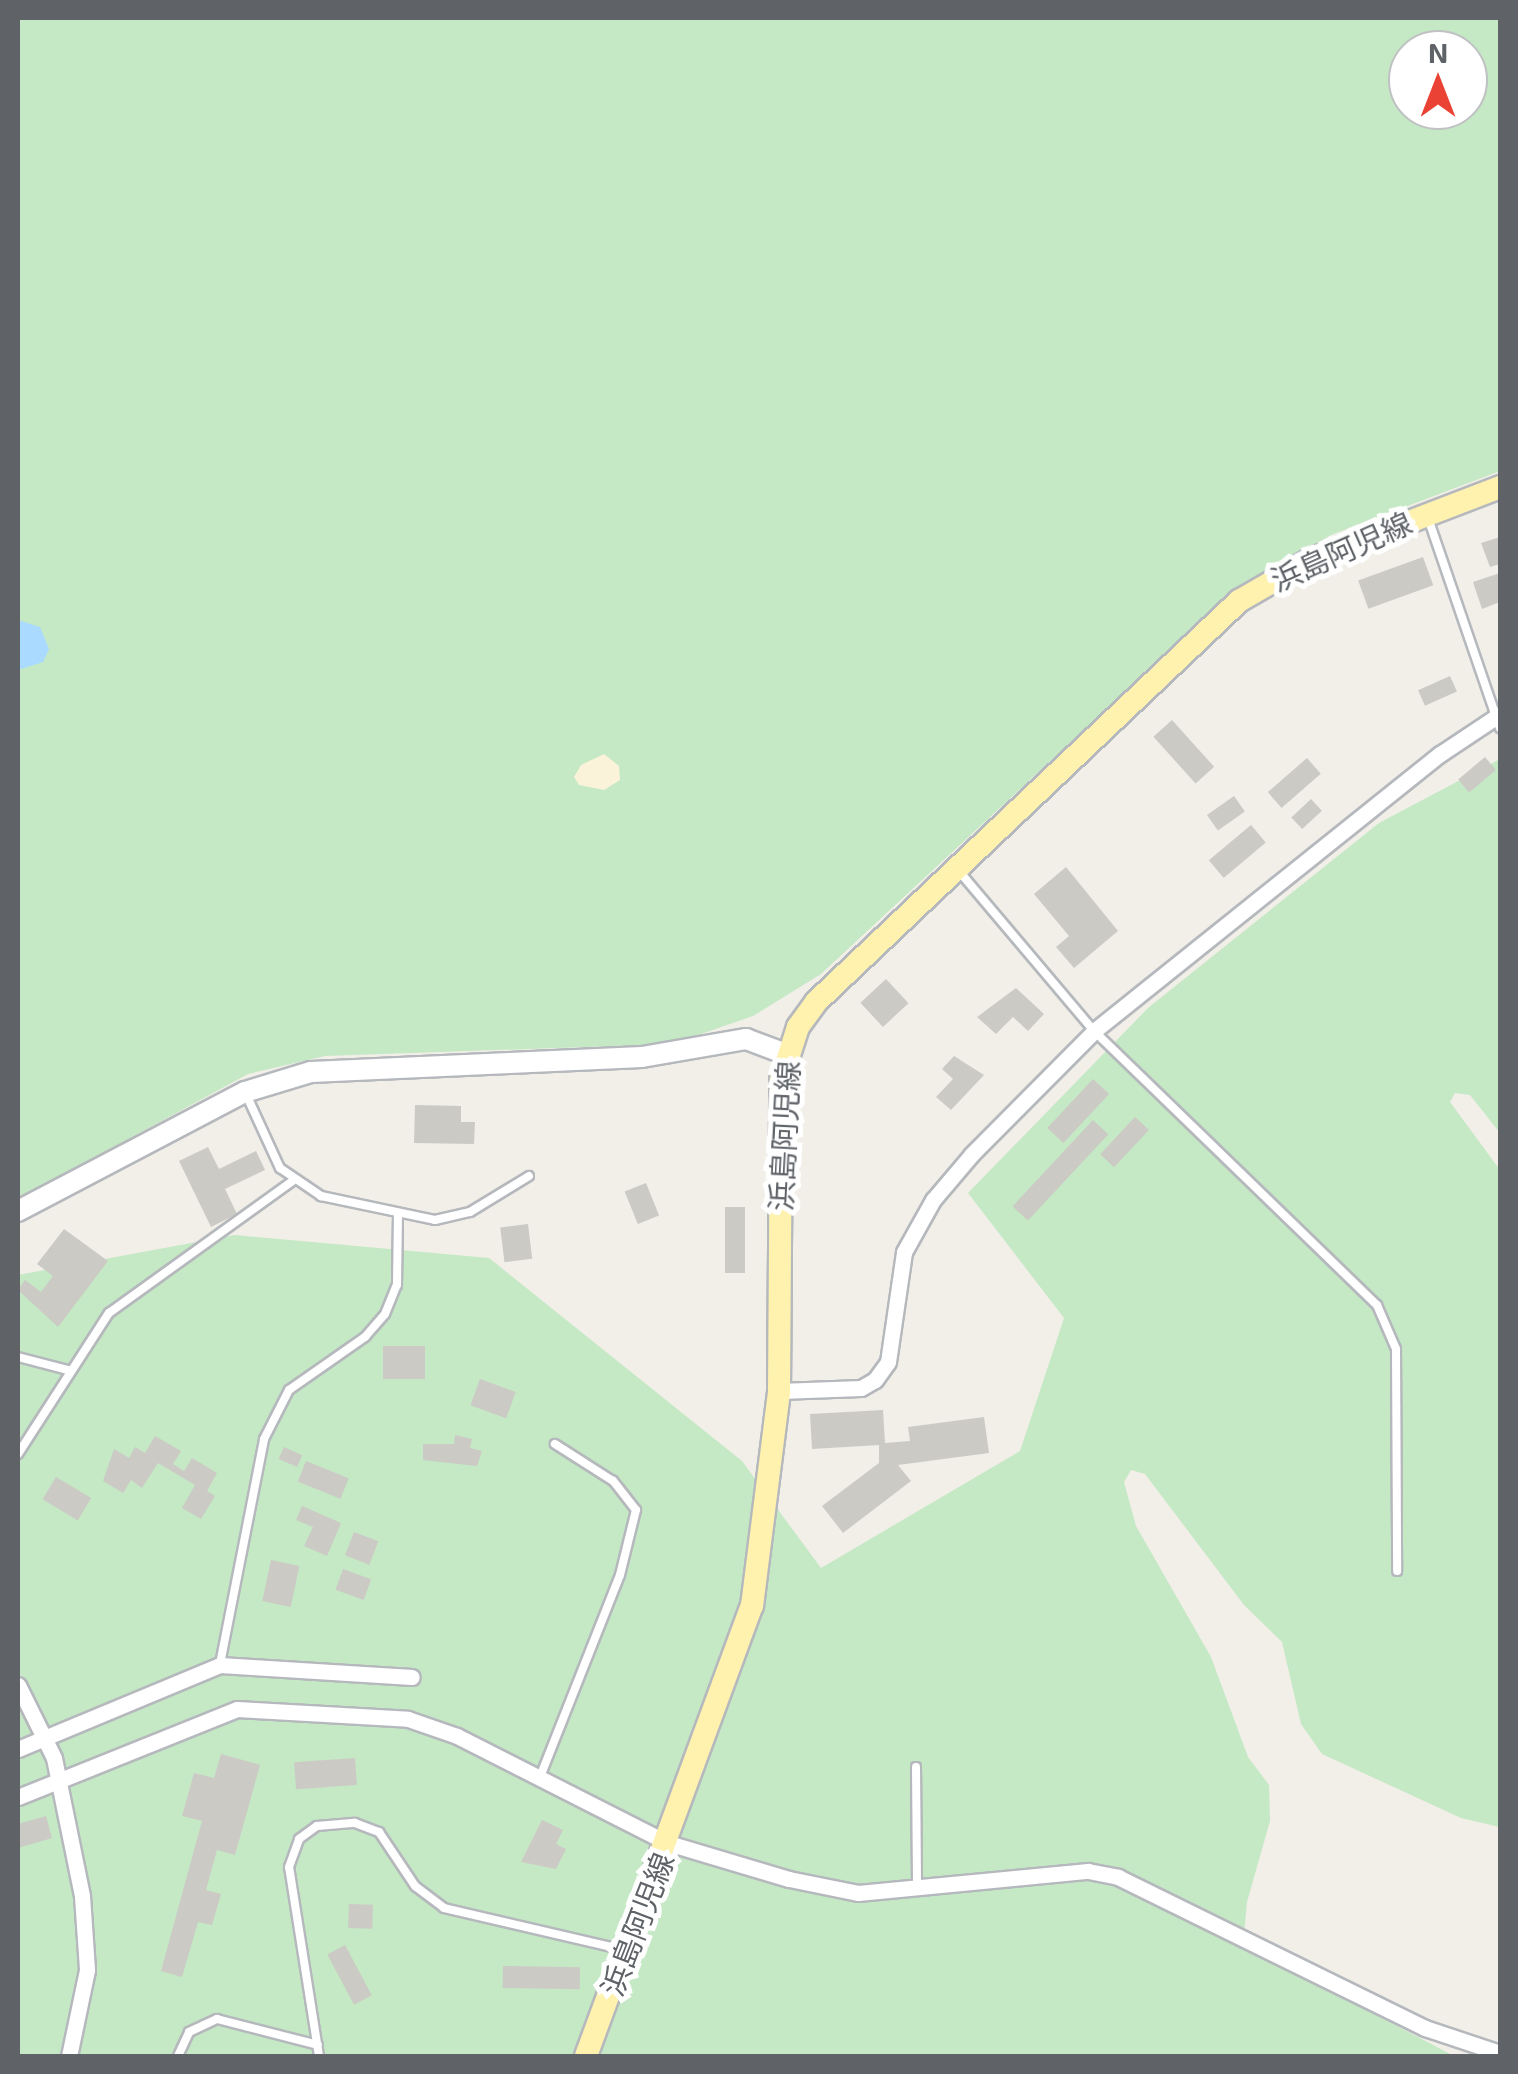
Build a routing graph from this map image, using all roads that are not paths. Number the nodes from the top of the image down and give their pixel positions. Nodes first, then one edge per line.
1 (1500, 487) edge
2 (1427, 514) junction
3 (1499, 719) edge
4 (956, 868) junction
5 (1094, 1031) junction
6 (786, 1054) junction
7 (245, 1092) junction
8 (529, 1176) dead end
9 (293, 1182) junction
10 (18, 1212) edge
11 (398, 1214) junction
12 (18, 1356) edge
13 (68, 1370) junction
14 (778, 1392) junction
15 (555, 1444) dead end
16 (18, 1454) edge
17 (1397, 1572) dead end
18 (220, 1665) junction
19 (412, 1677) dead end
20 (18, 1685) edge
21 (46, 1737) junction
22 (18, 1749) edge
23 (916, 1767) dead end
24 (60, 1778) junction
25 (540, 1778) junction
26 (18, 1797) edge
27 (668, 1842) junction
28 (917, 1888) junction
29 (626, 1951) junction
30 (318, 2044) junction
31 (1500, 2053) edge
32 (68, 2056) edge
33 (178, 2056) edge
34 (319, 2056) edge
35 (586, 2056) edge

1 - 2 main road, 浜島阿児線
2 - 3 lane
2 - 4 main road, 浜島阿児線
3 - 5 street
4 - 5 lane
4 - 6 main road, 浜島阿児線
5 - 14 street
5 - 17 lane
6 - 7 street
6 - 14 main road, 浜島阿児線
7 - 9 lane
7 - 10 street
8 - 11 lane
9 - 11 lane
9 - 13 lane
11 - 18 lane
12 - 13 lane
13 - 16 lane
14 - 27 main road, 浜島阿児線
15 - 25 lane
18 - 19 street
18 - 21 street
20 - 21 street
21 - 22 street
21 - 24 street
23 - 28 lane
24 - 25 street
24 - 26 street
24 - 32 street
25 - 27 street
27 - 28 street
27 - 29 main road, 浜島阿児線
28 - 31 street
29 - 30 lane
29 - 35 main road, 浜島阿児線
30 - 33 lane
30 - 34 lane

